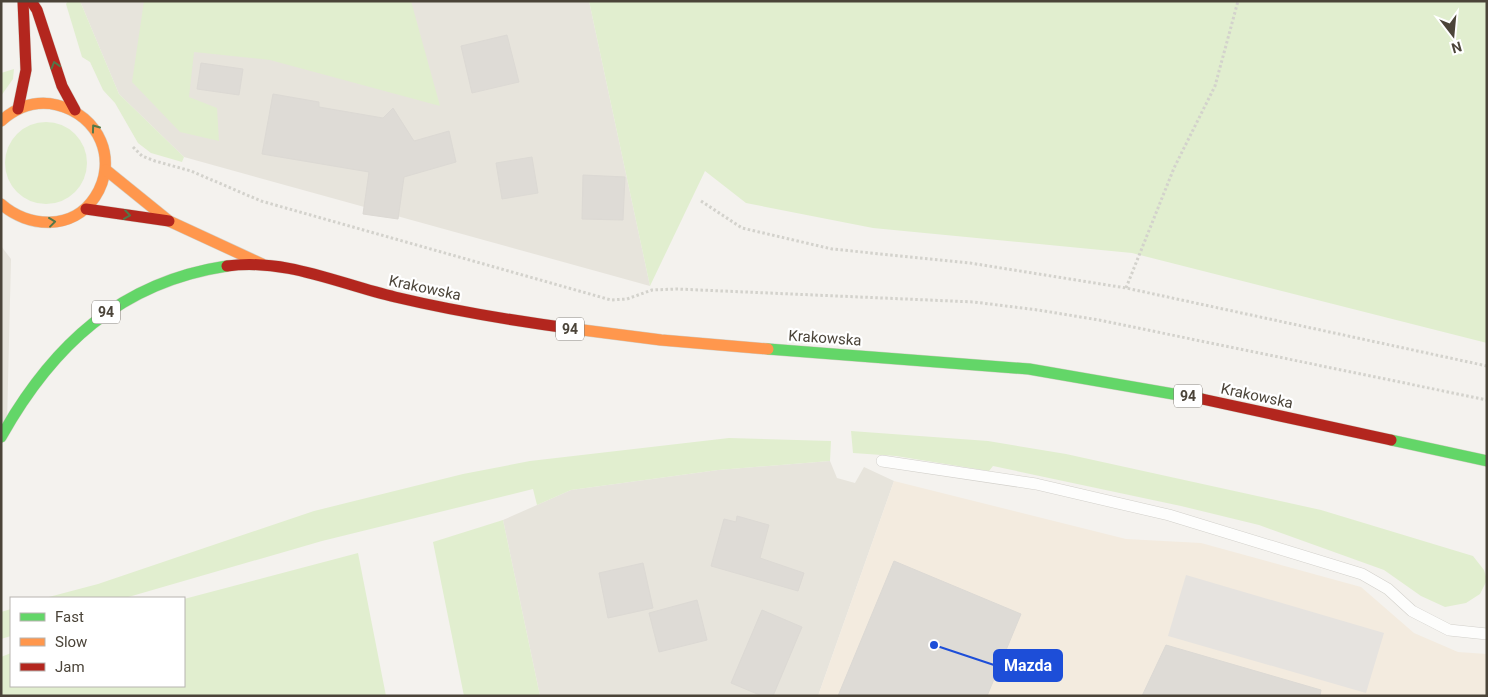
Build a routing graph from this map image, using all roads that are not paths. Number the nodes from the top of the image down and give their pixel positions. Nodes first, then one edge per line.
1 (23, 1) edge
2 (32, 1) edge
3 (18, 109) junction
4 (75, 110) junction
5 (1, 121) edge
6 (106, 170) junction
7 (1, 204) edge
8 (86, 209) junction
9 (169, 221) junction
10 (262, 264) junction
11 (1, 437) edge
12 (882, 460) dead end
13 (1487, 461) edge
14 (1487, 634) edge

1 - 3 main road
4 -> 2 main road
3 - 4 main road
3 - 5 main road
6 -> 4 main road
6 - 8 main road
6 - 9 main road, Krakowska
7 -> 8 main road
8 -> 9 main road, Krakowska
9 - 10 main road, Krakowska
10 - 11 main road, 94
10 - 13 main road, Krakowska / 94
12 - 14 lane

